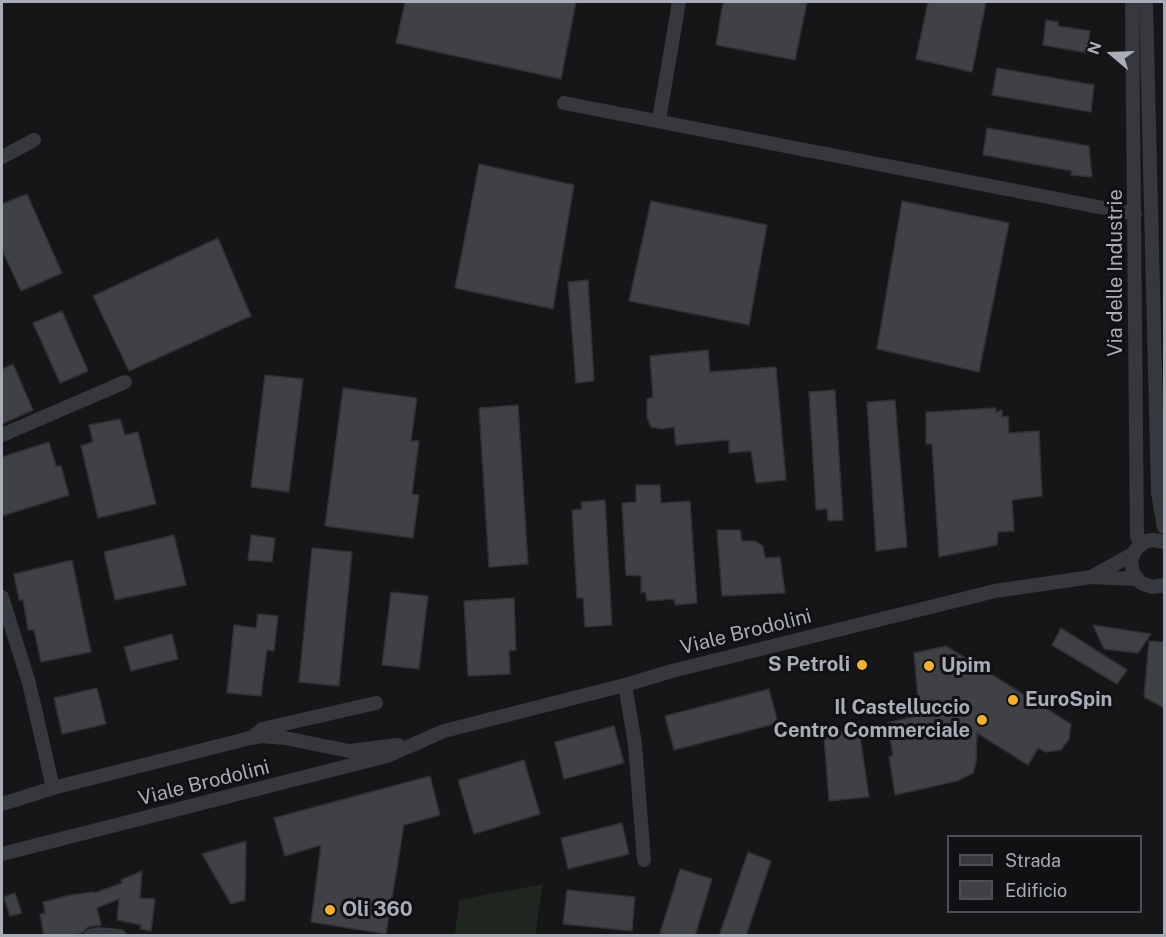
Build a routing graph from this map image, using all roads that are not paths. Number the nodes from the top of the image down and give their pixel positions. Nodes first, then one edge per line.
1 (679, 2) edge
2 (1132, 2) edge
3 (1146, 2) edge
4 (564, 103) dead end
5 (659, 120) junction
6 (34, 140) dead end
7 (2, 157) edge
8 (1135, 214) junction
9 (125, 382) dead end
10 (2, 435) edge
11 (1164, 526) edge
12 (1164, 542) edge
13 (1136, 549) junction
14 (1091, 577) junction
15 (1136, 579) junction
16 (1164, 585) edge
17 (2, 597) edge
18 (625, 685) junction
19 (376, 703) dead end
20 (322, 716) junction
21 (250, 738) junction
22 (309, 743) junction
23 (415, 744) junction
24 (53, 788) junction
25 (2, 804) edge
26 (2, 854) edge
27 (644, 860) dead end
28 (90, 936) edge
29 (120, 936) edge

1 - 5 street
2 - 8 street, Via delle Industrie
3 - 11 street, Via delle Industrie
4 - 5 street
5 - 8 street
6 - 7 street
8 - 13 street, Via delle Industrie
9 - 10 street
12 - 13 street
13 - 14 street, Viale Brodolini
13 - 15 street, Via delle Industrie
14 - 15 street, Viale Brodolini
14 - 18 street, Viale Brodolini
15 - 16 street, Viale Brodolini
17 - 24 street
18 - 23 street, Viale Brodolini
18 - 27 street
19 - 20 street
20 - 21 street
20 - 22 street
21 - 22 street, Viale Brodolini
21 - 24 street, Viale Brodolini
22 - 23 street, Viale Brodolini
23 - 26 street, Viale Brodolini
24 - 25 street, Viale Brodolini
28 - 29 street

